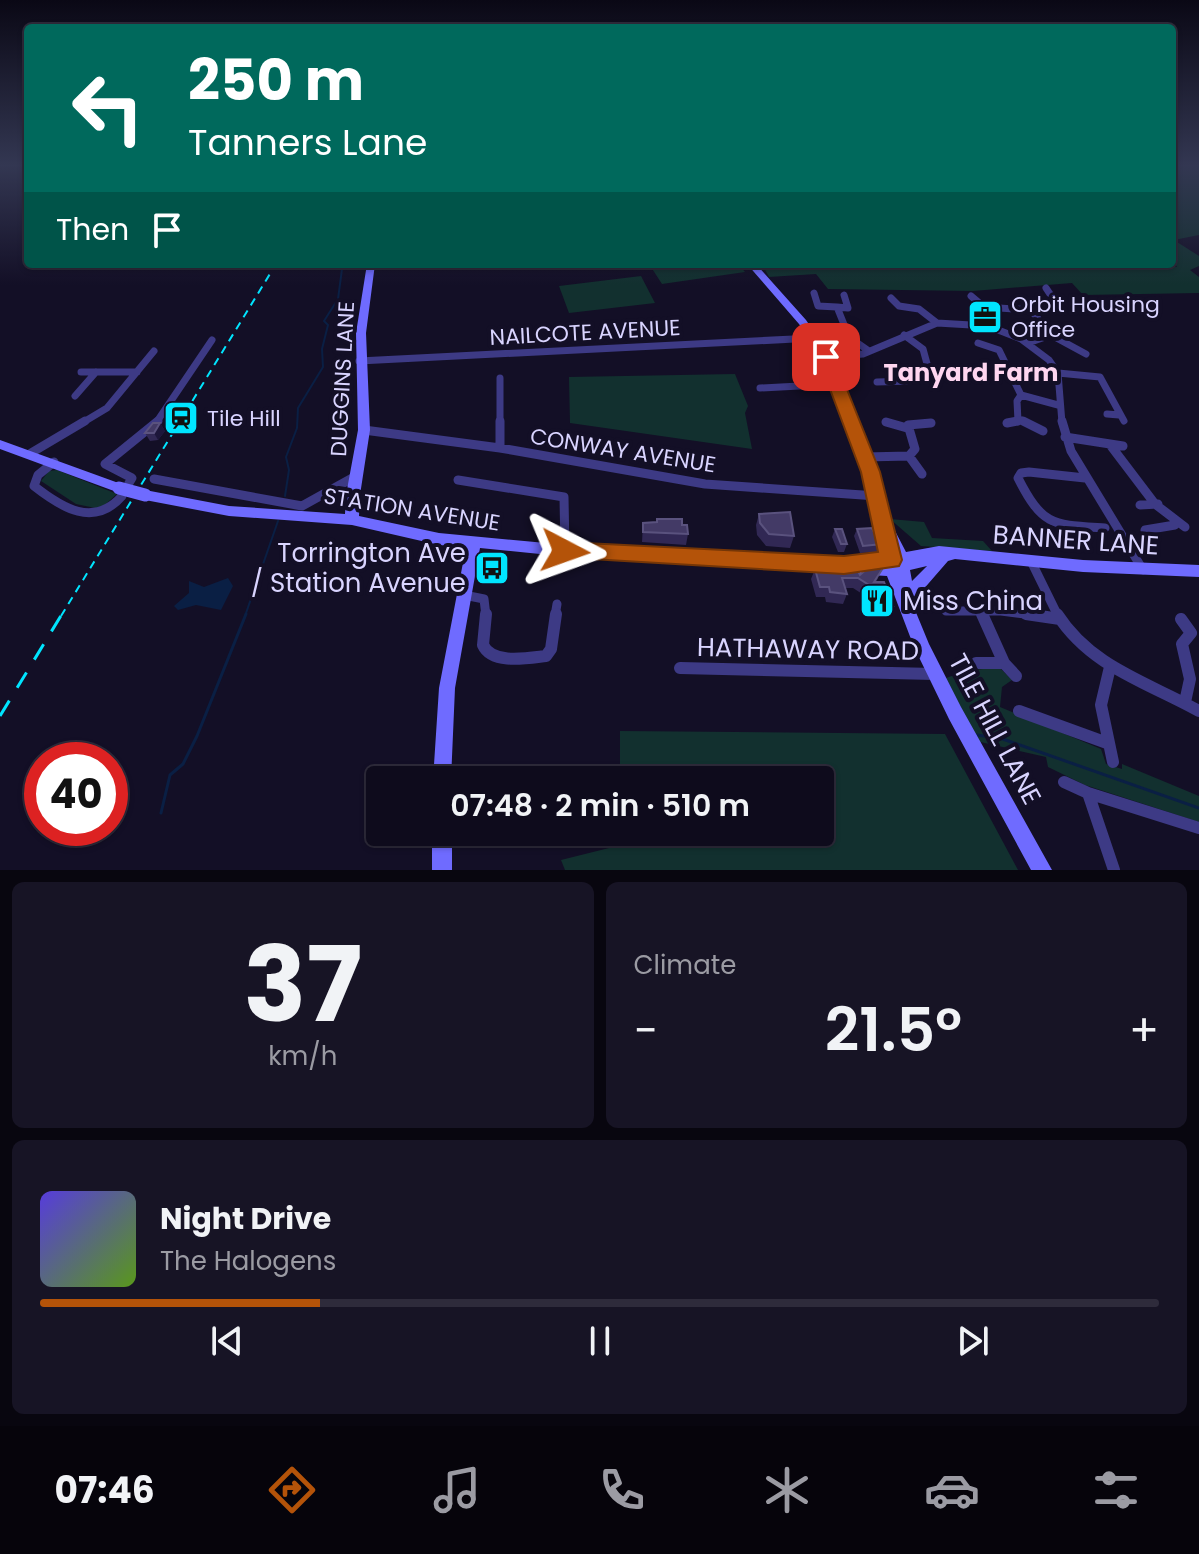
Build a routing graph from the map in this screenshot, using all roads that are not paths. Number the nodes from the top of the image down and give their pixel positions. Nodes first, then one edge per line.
1 (371, 268) edge
2 (754, 268) edge
3 (1046, 288) dead end
4 (814, 293) dead end
5 (844, 295) dead end
6 (971, 296) dead end
7 (891, 298) dead end
8 (837, 307) junction
9 (1031, 310) junction
10 (937, 323) junction
11 (904, 335) junction
12 (1051, 335) junction
13 (814, 338) junction
14 (212, 340) dead end
15 (978, 343) dead end
16 (1027, 343) junction
17 (154, 351) dead end
18 (869, 351) junction
19 (1086, 354) dead end
20 (826, 357) junction
21 (359, 361) junction
22 (81, 372) dead end
23 (96, 372) junction
24 (137, 372) junction
25 (1058, 373) junction
26 (1112, 376) dead end
27 (1100, 377) junction
28 (500, 378) dead end
29 (879, 379) dead end
30 (837, 384) junction
31 (760, 388) dead end
32 (1021, 395) junction
33 (75, 396) dead end
34 (1058, 405) junction
35 (1107, 414) dead end
36 (1019, 419) junction
37 (886, 422) dead end
38 (931, 423) dead end
39 (1007, 423) dead end
40 (907, 428) junction
41 (364, 430) junction
42 (1043, 431) dead end
43 (1065, 437) junction
44 (0, 444) edge
45 (1111, 446) junction
46 (1123, 446) dead end
47 (500, 448) junction
48 (31, 453) junction
49 (909, 456) junction
50 (865, 457) junction
51 (54, 462) junction
52 (922, 474) dead end
53 (356, 476) junction
54 (1085, 478) junction
55 (154, 479) dead end
56 (458, 480) dead end
57 (123, 489) junction
58 (353, 495) junction
59 (877, 496) junction
60 (1158, 504) junction
61 (1140, 505) dead end
62 (333, 517) junction
63 (352, 520) junction
64 (1105, 528) dead end
65 (1145, 530) dead end
66 (474, 544) junction
67 (565, 551) junction
68 (950, 555) junction
69 (1031, 561) junction
70 (897, 564) junction
71 (1143, 570) junction
72 (1199, 571) edge
73 (464, 595) junction
74 (909, 602) junction
75 (557, 604) dead end
76 (946, 611) dead end
77 (981, 611) junction
78 (1060, 619) junction
79 (1181, 619) dead end
80 (1195, 635) edge
81 (976, 663) dead end
82 (1004, 663) junction
83 (1110, 667) junction
84 (680, 668) dead end
85 (934, 674) junction
86 (1016, 676) dead end
87 (1185, 702) junction
88 (1019, 711) dead end
89 (1199, 711) edge
90 (1107, 743) junction
91 (1113, 762) dead end
92 (443, 766) edge
93 (1064, 782) dead end
94 (1088, 793) junction
95 (1199, 828) edge
96 (442, 846) edge
97 (442, 870) edge
98 (1042, 870) edge
99 (1114, 870) edge

1 - 21 street, DUGGINS LANE
2 - 13 street, TILE HILL LANE
3 - 9 street
4 - 8 street
5 - 8 street
6 - 9 street
7 - 10 street
8 - 18 street
9 - 12 street
10 - 11 street
10 - 16 street
11 - 18 street
11 - 29 street
12 - 16 street
12 - 19 street
13 - 20 street, TILE HILL LANE
13 - 21 street, NAILCOTE AVENUE
14 - 57 street
15 - 32 street
16 - 25 street
17 - 24 street
18 - 20 street
20 - 30 street, TILE HILL LANE
21 - 41 street, DUGGINS LANE
22 - 23 street
23 - 24 street
23 - 33 street
24 - 48 street
25 - 27 street
25 - 34 street
26 - 27 street
27 - 35 street
28 - 47 street
30 - 31 street
30 - 50 street, TILE HILL LANE
32 - 34 street
32 - 36 street
34 - 43 street
36 - 39 street
36 - 42 street
37 - 40 street
38 - 40 street
40 - 49 street
41 - 47 street, CONWAY AVENUE
41 - 53 street, DUGGINS LANE
43 - 45 street
43 - 54 street
44 - 48 street, STATION AVENUE
45 - 46 street
45 - 60 street
47 - 59 street, CONWAY AVENUE
48 - 51 street, STATION AVENUE
49 - 50 street
49 - 52 street
50 - 59 street, TILE HILL LANE
51 - 57 street, STATION AVENUE
51 - 57 street
53 - 55 street, STATION AVENUE
53 - 58 street, DUGGINS LANE
54 - 64 street
54 - 71 street
56 - 67 street
57 - 62 street, STATION AVENUE, bridge
58 - 62 street
58 - 63 street, DUGGINS LANE
59 - 70 street, TILE HILL LANE
60 - 61 street
60 - 65 street
62 - 63 street, STATION AVENUE
63 - 66 street, STATION AVENUE
66 - 67 street, STATION AVENUE
66 - 73 street
67 - 70 street, STATION AVENUE
68 - 69 street, BANNER LANE
68 - 70 street, BANNER LANE
68 - 74 street
69 - 71 street, BANNER LANE
69 - 78 street
70 - 74 street, TILE HILL LANE
71 - 72 street, BANNER LANE
73 - 75 street
73 - 92 street
74 - 85 street, TILE HILL LANE
76 - 77 street
77 - 78 street
77 - 82 street
78 - 83 street
79 - 80 street
80 - 87 street
81 - 82 street
82 - 86 street
83 - 87 street
83 - 90 street
84 - 85 street, HATHAWAY ROAD
85 - 98 street, TILE HILL LANE
87 - 89 street
88 - 90 street
90 - 91 street
93 - 94 street
94 - 95 street
94 - 99 street
96 - 97 street

